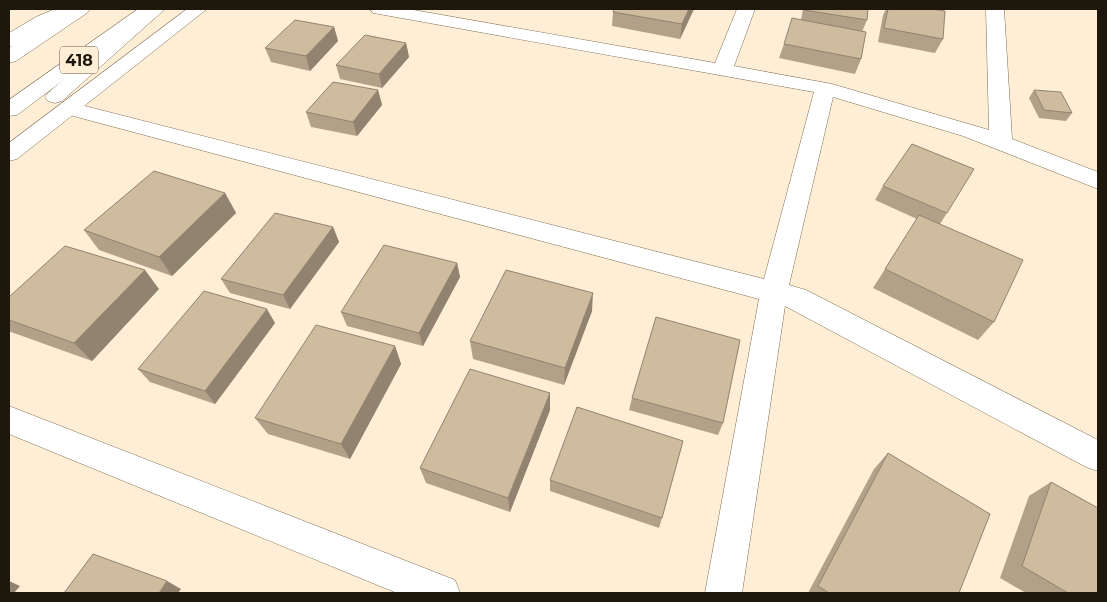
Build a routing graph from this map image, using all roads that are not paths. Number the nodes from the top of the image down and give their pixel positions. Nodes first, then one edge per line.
1 (31, 9) edge
2 (70, 9) edge
3 (81, 9) edge
4 (149, 9) edge
5 (156, 9) edge
6 (198, 9) edge
7 (378, 9) edge
8 (746, 9) edge
9 (995, 9) edge
10 (9, 23) edge
11 (9, 41) edge
12 (9, 57) edge
13 (722, 70) junction
14 (825, 88) junction
15 (69, 108) junction
16 (9, 110) edge
17 (9, 138) edge
18 (1001, 143) junction
19 (9, 154) edge
20 (1098, 181) edge
21 (774, 292) junction
22 (9, 420) edge
23 (1098, 456) edge
24 (442, 593) edge
25 (723, 593) edge

1 - 10 main road
2 - 11 main road
3 - 12 main road, 418
4 - 16 main road, 418
5 - 17 main road
6 - 15 main road
7 - 13 main road
8 - 13 main road
9 - 18 main road
13 - 14 main road
14 - 18 main road
14 - 21 main road
15 - 19 main road
15 - 21 main road
18 - 20 main road
21 - 23 main road
21 - 25 main road
22 - 24 main road

